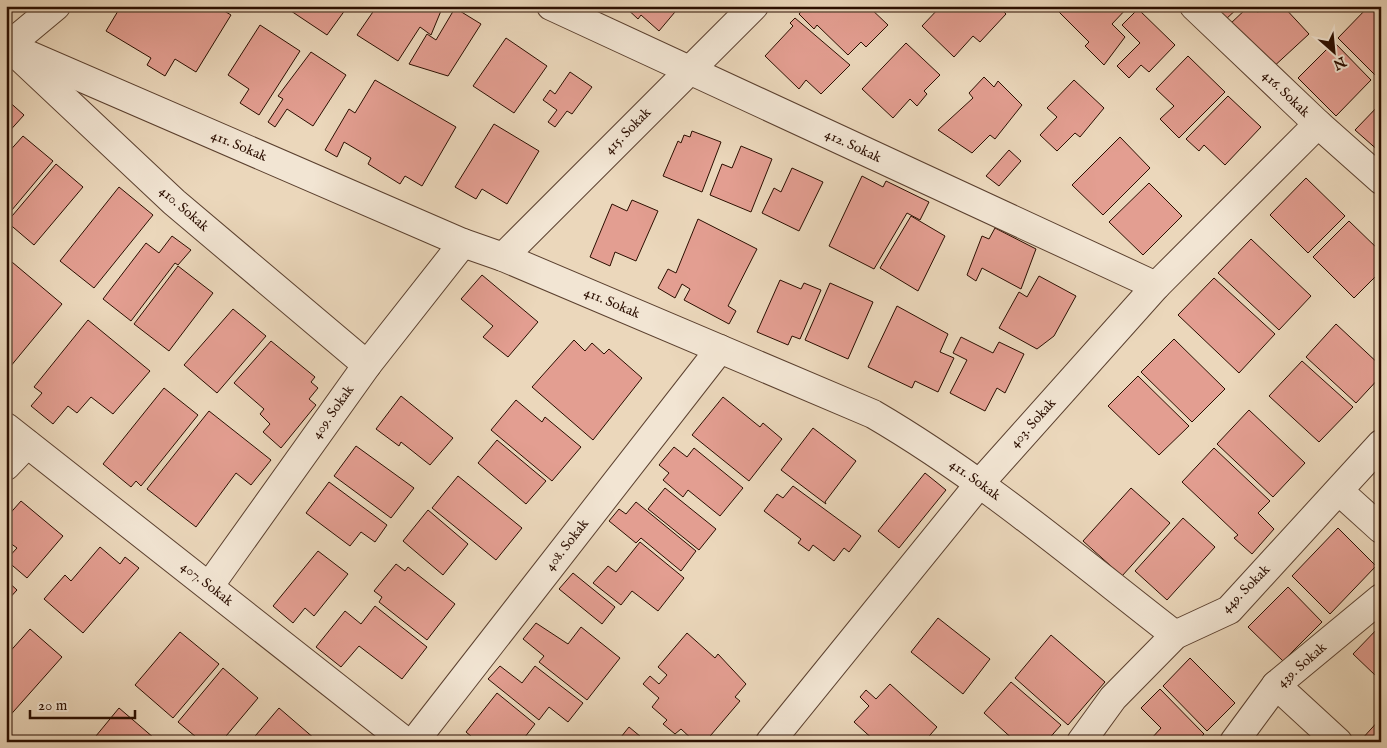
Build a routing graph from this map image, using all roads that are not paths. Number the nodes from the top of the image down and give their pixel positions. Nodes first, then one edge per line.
1 (56, 6) edge
2 (551, 6) edge
3 (754, 6) edge
4 (1194, 6) edge
5 (7, 46) edge
6 (689, 70) junction
7 (1318, 124) junction
8 (1381, 180) edge
9 (463, 243) junction
10 (503, 257) junction
11 (1156, 286) junction
12 (720, 349) junction
13 (367, 365) junction
14 (6, 428) edge
15 (27, 444) junction
16 (1381, 444) edge
17 (6, 466) edge
18 (980, 483) junction
19 (1339, 491) junction
20 (1381, 529) edge
21 (210, 586) junction
22 (1381, 598) edge
23 (1175, 635) junction
24 (1276, 686) junction
25 (406, 742) edge
26 (414, 742) edge
27 (770, 742) edge
28 (1081, 742) edge
29 (1234, 742) edge
30 (1338, 742) edge

1 - 5 street
2 - 6 street, 412. Sokak
3 - 6 street, 415. Sokak
4 - 7 street, 416. Sokak
5 - 9 street, 411. Sokak
5 - 13 street, 410. Sokak
6 - 10 street, 415. Sokak
6 - 11 street, 412. Sokak
7 - 8 street, 416. Sokak
7 - 11 street, 403. Sokak
9 - 10 street, 411. Sokak
9 - 13 street, 409. Sokak
10 - 12 street, 411. Sokak
11 - 18 street, 403. Sokak
12 - 18 street, 411. Sokak
12 - 26 street, 408. Sokak
13 - 21 street, 409. Sokak
14 - 15 street, 407. Sokak
15 - 17 street
15 - 21 street, 407. Sokak
16 - 19 street, 449. Sokak
18 - 23 street, 411. Sokak
18 - 27 street, 403. Sokak
19 - 20 street
19 - 23 street, 449. Sokak
21 - 25 street, 407. Sokak
22 - 24 street, 439. Sokak
23 - 28 street, 449. Sokak
24 - 29 street, 439. Sokak
24 - 30 street

